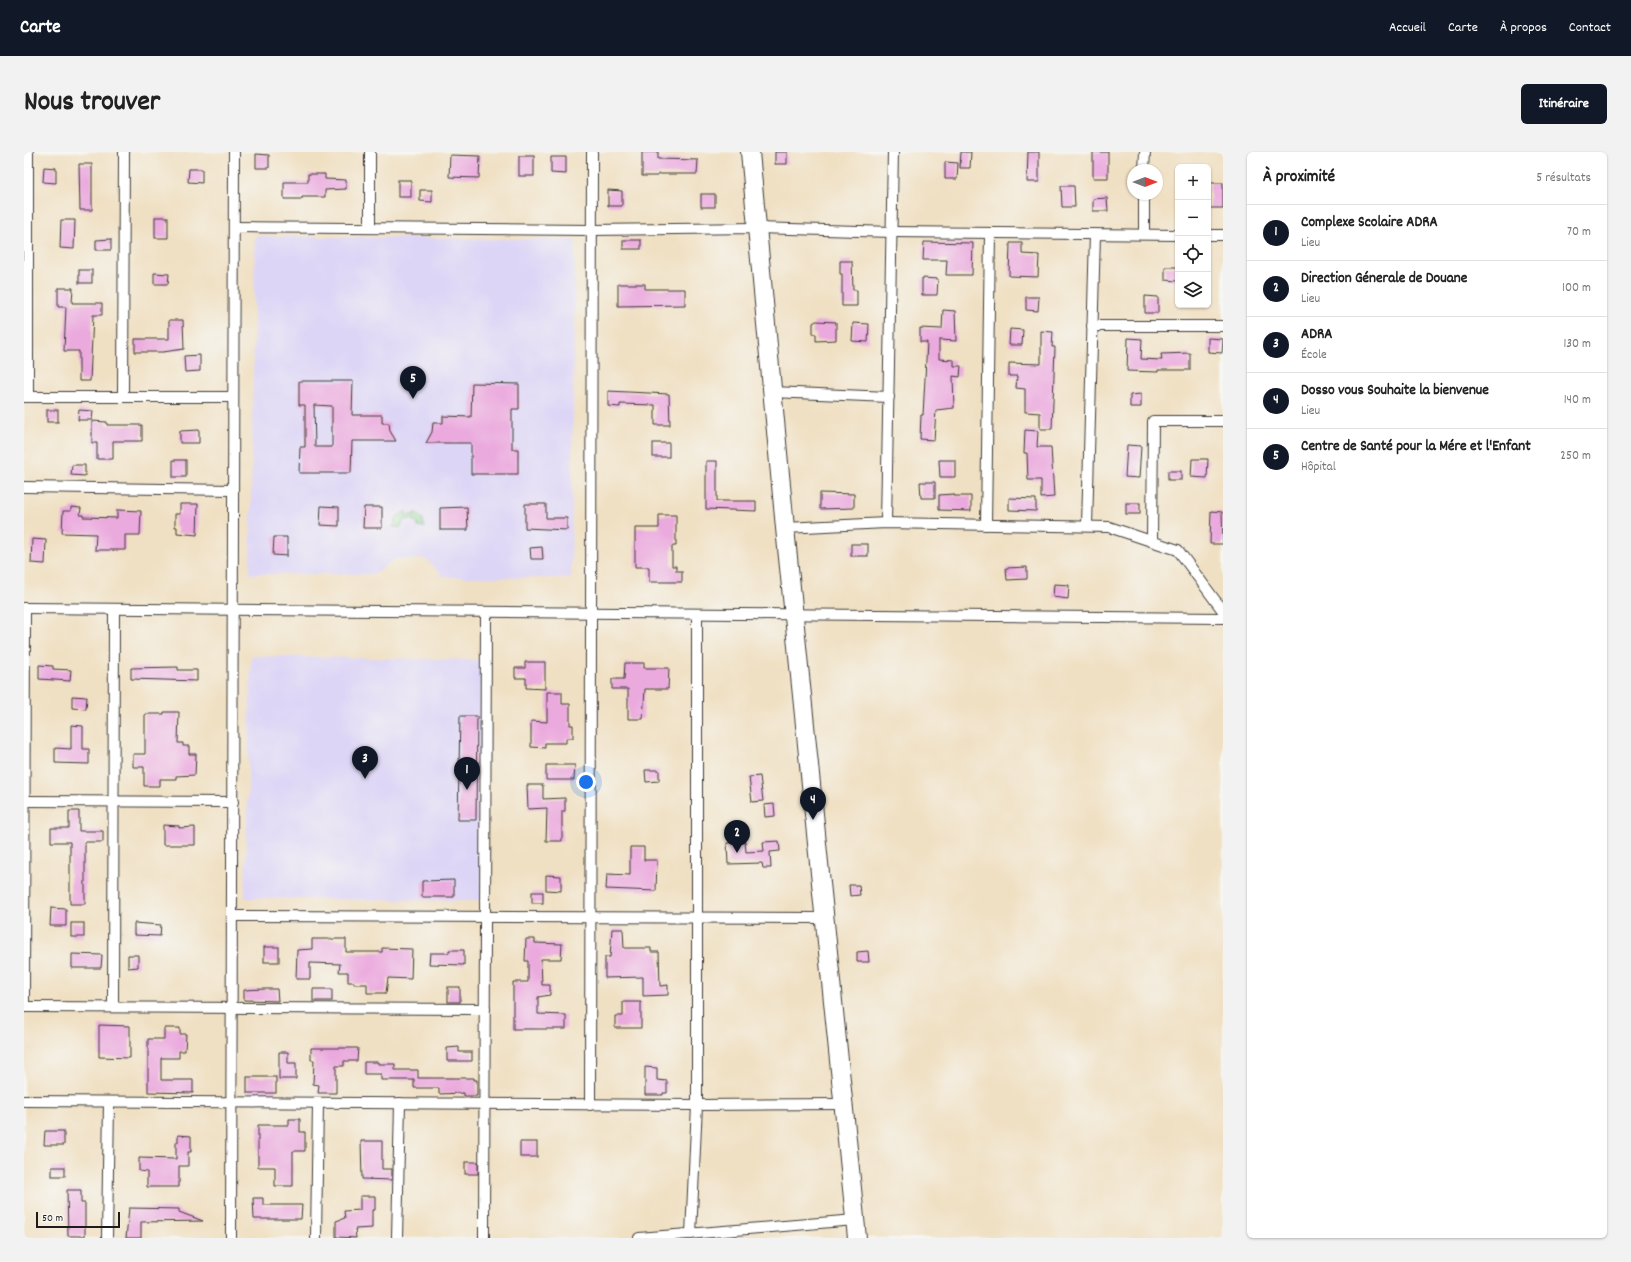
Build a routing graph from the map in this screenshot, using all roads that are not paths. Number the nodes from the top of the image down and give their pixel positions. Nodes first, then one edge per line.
1 (28, 152) edge
2 (124, 152) edge
3 (234, 152) edge
4 (370, 152) edge
5 (592, 152) edge
6 (750, 152) edge
7 (893, 152) edge
8 (1145, 152) edge
9 (1144, 164) edge
10 (1144, 200) edge
11 (234, 227) junction
12 (370, 228) junction
13 (757, 228) junction
14 (592, 230) junction
15 (892, 232) junction
16 (990, 233) junction
17 (1095, 234) junction
18 (1144, 234) junction
19 (1175, 235) edge
20 (1211, 235) edge
21 (1223, 235) edge
22 (1092, 326) junction
23 (1223, 326) edge
24 (772, 392) junction
25 (26, 397) edge
26 (124, 397) junction
27 (233, 397) junction
28 (889, 397) junction
29 (1223, 421) edge
30 (24, 487) edge
31 (233, 490) junction
32 (886, 523) junction
33 (986, 525) junction
34 (1087, 526) junction
35 (785, 528) junction
36 (1152, 541) junction
37 (25, 608) edge
38 (114, 609) junction
39 (233, 610) junction
40 (1223, 611) edge
41 (486, 612) junction
42 (591, 613) junction
43 (698, 614) junction
44 (794, 614) junction
45 (1223, 618) edge
46 (24, 802) edge
47 (113, 802) junction
48 (233, 802) junction
49 (232, 916) junction
50 (485, 916) junction
51 (591, 916) junction
52 (697, 917) junction
53 (824, 918) junction
54 (24, 1007) edge
55 (113, 1007) junction
56 (232, 1008) junction
57 (485, 1009) junction
58 (24, 1101) edge
59 (110, 1102) junction
60 (232, 1102) junction
61 (318, 1103) junction
62 (400, 1103) junction
63 (485, 1104) junction
64 (844, 1104) junction
65 (590, 1105) junction
66 (697, 1105) junction
67 (855, 1220) junction
68 (691, 1234) junction
69 (107, 1238) edge
70 (231, 1238) edge
71 (316, 1238) edge
72 (397, 1238) edge
73 (484, 1238) edge
74 (638, 1238) edge
75 (857, 1238) edge

1 - 25 street
2 - 26 street
3 - 11 street
4 - 12 street
5 - 14 street
6 - 13 highway
7 - 15 street
8 - 9 street
10 - 18 street
11 - 12 street
11 - 27 street
12 - 14 street
13 - 14 street
13 - 15 street
13 - 24 highway
14 - 42 street
15 - 16 street
15 - 28 street
16 - 17 street
16 - 33 street
17 - 18 street
17 - 22 street
18 - 19 street
20 - 21 street
22 - 23 street
22 - 34 street
24 - 28 street
24 - 35 highway
25 - 26 street
26 - 27 street
27 - 31 street
28 - 32 street
29 - 36 street
30 - 31 street
31 - 39 street
32 - 33 street
32 - 35 street
33 - 34 street
34 - 36 street
35 - 44 highway
36 - 40 street
37 - 38 street
37 - 46 street
38 - 39 street
38 - 47 street
39 - 41 street
39 - 48 street
41 - 42 street
41 - 50 street
42 - 43 street
42 - 51 street
43 - 44 street
43 - 52 street
44 - 45 street
44 - 53 highway
46 - 47 street
46 - 54 street
47 - 48 street
47 - 55 street
48 - 49 street
49 - 50 street
49 - 56 street
50 - 51 street
50 - 57 street
51 - 52 street
51 - 65 street
52 - 53 street
52 - 66 street
53 - 64 highway
54 - 55 street
55 - 56 street
56 - 57 street
56 - 60 street
57 - 63 street
58 - 59 street
59 - 60 street
59 - 69 street
60 - 61 street
60 - 70 street
61 - 62 street
61 - 71 street
62 - 63 street
62 - 72 street
63 - 65 street
63 - 73 street
64 - 66 street
64 - 67 highway
65 - 66 street
66 - 68 street
67 - 68 street
67 - 75 highway
68 - 74 street

